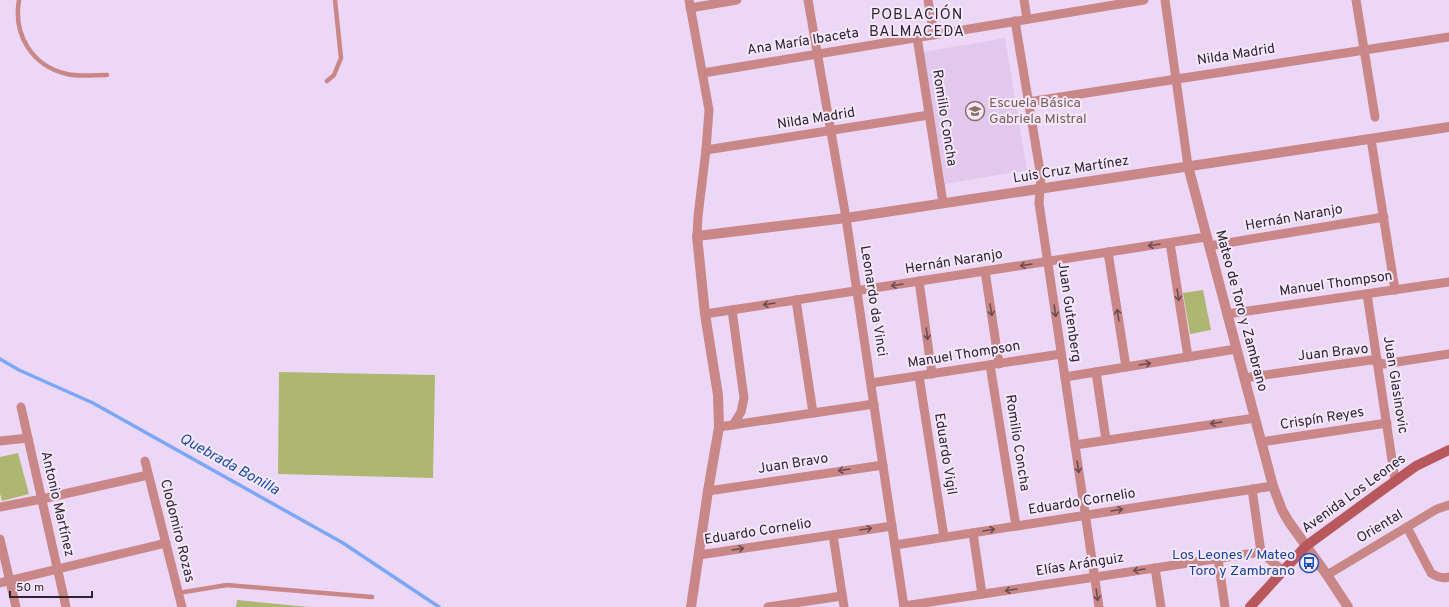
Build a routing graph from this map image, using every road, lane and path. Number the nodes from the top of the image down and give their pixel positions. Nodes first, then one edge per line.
1 (19, 0) edge
2 (335, 0) edge
3 (737, 0) edge
4 (808, 0) edge
5 (928, 0) edge
6 (1024, 0) edge
7 (1144, 0) edge
8 (1165, 0) edge
9 (1356, 0) edge
10 (690, 4) edge
11 (1027, 19) junction
12 (1015, 21) junction
13 (934, 35) junction
14 (917, 37) junction
15 (1449, 37) edge
16 (1364, 50) junction
17 (817, 54) junction
18 (703, 73) junction
19 (107, 75) dead end
20 (1176, 79) junction
21 (327, 80) dead end
22 (1028, 102) junction
23 (929, 115) junction
24 (1375, 117) dead end
25 (1449, 128) edge
26 (831, 130) junction
27 (1371, 139) junction
28 (706, 150) junction
29 (1188, 166) junction
30 (1040, 189) junction
31 (943, 203) junction
32 (1384, 217) junction
33 (846, 218) junction
34 (698, 236) junction
35 (1208, 242) junction
36 (1170, 243) junction
37 (1108, 252) junction
38 (1048, 262) junction
39 (985, 271) junction
40 (919, 281) junction
41 (1449, 282) edge
42 (1395, 290) junction
43 (857, 291) junction
44 (1367, 294) junction
45 (796, 300) junction
46 (732, 310) junction
47 (705, 314) junction
48 (1227, 314) junction
49 (1236, 349) junction
50 (1061, 354) junction
51 (1449, 354) edge
52 (1188, 357) junction
53 (1377, 362) junction
54 (995, 364) junction
55 (1126, 367) junction
56 (1096, 372) junction
57 (932, 374) junction
58 (919, 376) junction
59 (1065, 377) junction
60 (1244, 378) junction
61 (871, 383) junction
62 (874, 404) junction
63 (21, 407) dead end
64 (813, 413) junction
65 (1255, 418) junction
66 (1387, 424) junction
67 (733, 425) junction
68 (719, 427) junction
69 (28, 438) junction
70 (1106, 440) junction
71 (0, 441) edge
72 (1261, 442) junction
73 (1075, 445) junction
74 (1449, 450) edge
75 (145, 462) dead end
76 (883, 465) junction
77 (148, 475) junction
78 (1395, 480) junction
79 (1273, 486) junction
80 (1252, 489) junction
81 (708, 491) junction
82 (42, 499) junction
83 (1449, 505) edge
84 (0, 507) edge
85 (1085, 515) junction
86 (892, 526) junction
87 (1016, 526) junction
88 (1407, 527) junction
89 (973, 533) junction
90 (833, 534) junction
91 (944, 537) junction
92 (0, 539) edge
93 (166, 543) junction
94 (895, 545) junction
95 (1306, 546) junction
96 (1261, 552) junction
97 (699, 555) junction
98 (1218, 559) junction
99 (1155, 568) junction
100 (57, 569) junction
101 (1283, 571) junction
102 (1327, 575) junction
103 (1094, 577) junction
104 (1449, 577) edge
105 (10, 581) junction
106 (0, 584) edge
107 (178, 593) junction
108 (982, 594) junction
109 (842, 596) junction
110 (372, 597) dead end
111 (904, 606) edge
112 (16, 607) edge
113 (66, 607) edge
114 (182, 607) edge
115 (691, 607) edge
116 (768, 607) edge
117 (844, 607) edge
118 (1099, 607) edge
119 (1161, 607) edge
120 (1225, 607) edge
121 (1250, 607) edge
122 (1348, 607) edge

1 - 19 lane
2 - 21 lane
3 - 10 street
4 - 17 street, Leonardo da Vinci
5 - 13 street
6 - 11 street
7 - 11 street, Ana María Ibaceta
8 - 20 street, Mateo de Toro y Zambrano
9 - 16 street
10 - 18 street
11 - 12 street, Ana María Ibaceta
12 - 13 street, Ana María Ibaceta
12 - 22 street, Juan Gutenberg
13 - 14 street, Ana María Ibaceta
14 - 17 street, Ana María Ibaceta
14 - 23 street, Romilio Concha
15 - 16 street, Nilda Madrid
16 - 20 street, Nilda Madrid
16 - 24 street
17 - 18 street, Ana María Ibaceta
17 - 26 street, Leonardo da Vinci
18 - 28 street
20 - 22 street, Nilda Madrid
20 - 29 street, Mateo de Toro y Zambrano
22 - 30 street, Juan Gutenberg
23 - 26 street, Nilda Madrid
23 - 31 street, Romilio Concha
25 - 27 street, Luis Cruz Martínez
26 - 28 street, Nilda Madrid
26 - 33 street, Leonardo da Vinci
27 - 29 street, Luis Cruz Martínez
27 - 32 street
28 - 34 street
29 - 30 street, Luis Cruz Martínez
29 - 35 street, Mateo de Toro y Zambrano
30 - 31 street, Luis Cruz Martínez
30 - 38 street, Juan Gutenberg
31 - 33 street, Luis Cruz Martínez
32 - 35 street, Hernán Naranjo
32 - 42 street
33 - 34 street, Luis Cruz Martínez
33 - 43 street, Leonardo da Vinci
34 - 47 street
35 - 36 street, Hernán Naranjo
35 - 48 street, Mateo de Toro y Zambrano
36 -> 37 street, Hernán Naranjo
36 -> 52 street
37 - 38 street, Hernán Naranjo
55 -> 37 street
38 -> 39 street, Hernán Naranjo
38 -> 50 street, Juan Gutenberg
39 - 40 street, Hernán Naranjo
39 -> 54 street, Romilio Concha
40 -> 43 street, Hernán Naranjo
40 -> 57 street
41 - 42 street, Manuel Thompson
42 - 44 street, Manuel Thompson
43 - 45 street, Hernán Naranjo
43 - 61 street, Leonardo da Vinci
44 - 48 street, Manuel Thompson
44 - 53 street, Juan Glasinovic
45 -> 46 street, Hernán Naranjo
45 - 64 street
46 - 47 street, Hernán Naranjo
46 - 67 street
47 - 68 street
48 - 49 street, Mateo de Toro y Zambrano
49 - 52 street
49 - 60 street, Mateo de Toro y Zambrano
50 - 54 street, Manuel Thompson
50 - 59 street, Juan Gutenberg
51 - 53 street, Juan Bravo
55 -> 52 street
53 - 60 street, Juan Bravo
53 - 66 street, Juan Glasinovic
54 - 57 street, Manuel Thompson
54 - 87 street, Romilio Concha
55 - 56 street
56 - 59 street
56 - 70 street
57 - 58 street, Manuel Thompson
58 - 61 street, Manuel Thompson
58 - 91 street, Eduardo Vigil
59 - 73 street, Juan Gutenberg
60 - 65 street, Mateo de Toro y Zambrano
61 - 62 street, Leonardo da Vinci
62 - 64 street
62 - 76 street, Leonardo da Vinci
63 - 69 street, Antonio Martínez
64 - 67 street
65 -> 70 street
65 - 72 street, Mateo de Toro y Zambrano
66 - 72 street, Crispín Reyes
66 - 78 street, Juan Glasinovic
67 - 68 street
68 - 81 street
69 - 71 street
69 - 82 street, Antonio Martínez
70 - 73 street
72 - 79 street, Mateo de Toro y Zambrano
73 -> 85 street, Juan Gutenberg
74 - 78 main road, Avenida Los Leones
75 - 77 street, Clodomiro Rozas
76 -> 81 street, Juan Bravo
76 - 86 street, Leonardo da Vinci
77 - 82 street
77 - 93 street, Clodomiro Rozas
78 - 95 main road, Avenida Los Leones
79 - 80 street, Eduardo Cornelio
79 - 95 street, Mateo de Toro y Zambrano
85 -> 80 street, Eduardo Cornelio
80 - 96 street
81 - 97 street
82 - 84 street
82 - 100 street, Antonio Martínez
83 - 88 street, Oriental
85 - 87 street, Eduardo Cornelio
85 - 103 street, Juan Gutenberg
90 -> 86 street, Eduardo Cornelio
86 - 94 street, Leonardo da Vinci
89 -> 87 street, Eduardo Cornelio
88 - 102 street, Oriental
88 - 104 street
89 - 91 street, Eduardo Cornelio
89 - 108 street
97 -> 90 street, Eduardo Cornelio
90 - 109 street
91 - 94 street, Eduardo Cornelio
92 - 105 street
93 - 100 street
93 - 107 street, Clodomiro Rozas
94 - 111 street, Leonardo da Vinci
95 - 101 main road, Avenida Los Leones
95 - 102 street, Mateo de Toro y Zambrano
96 - 98 street, Elías Aránguiz
96 - 101 street
97 - 115 street
98 - 99 street, Elías Aránguiz
98 - 120 street
99 -> 103 street, Elías Aránguiz
99 - 119 street
100 - 105 street
100 - 113 street, Antonio Martínez
101 - 121 main road, Avenida Los Leones
102 - 122 street, Mateo de Toro y Zambrano
103 -> 108 street, Elías Aránguiz
103 -> 118 street, Juan Gutenberg
105 - 106 street
105 - 112 street
107 - 110 lane
107 - 114 street, Clodomiro Rozas
108 - 111 street, Elías Aránguiz
109 - 116 street
109 - 117 street

